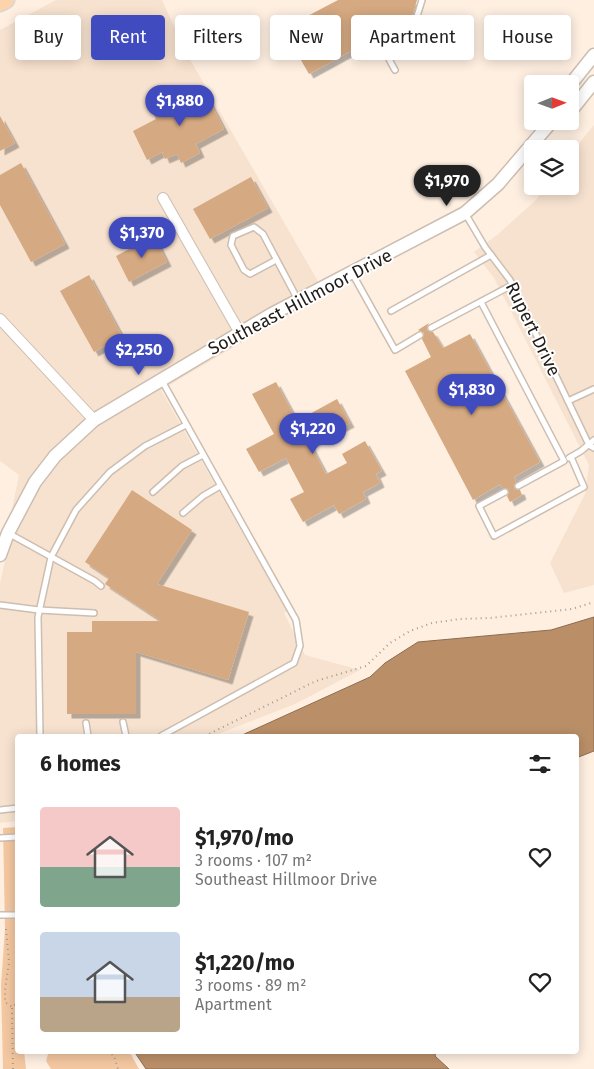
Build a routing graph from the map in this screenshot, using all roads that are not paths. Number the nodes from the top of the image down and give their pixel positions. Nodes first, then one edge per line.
1 (6, 0) edge
2 (422, 0) edge
3 (0, 3) edge
4 (416, 15) edge
5 (594, 55) edge
6 (390, 60) edge
7 (395, 70) dead end
8 (578, 75) edge
9 (594, 82) edge
10 (579, 101) edge
11 (544, 130) edge
12 (163, 198) dead end
13 (465, 213) junction
14 (491, 255) junction
15 (276, 260) junction
16 (352, 273) junction
17 (512, 285) junction
18 (298, 301) junction
19 (481, 302) junction
20 (391, 311) dead end
21 (0, 319) edge
22 (432, 328) dead end
23 (240, 333) junction
24 (420, 334) dead end
25 (161, 379) junction
26 (594, 389) edge
27 (568, 400) junction
28 (94, 420) junction
29 (186, 425) junction
30 (594, 440) edge
31 (592, 446) edge
32 (203, 456) junction
33 (571, 457) junction
34 (564, 461) junction
35 (220, 486) junction
36 (518, 486) dead end
37 (152, 492) dead end
38 (505, 492) dead end
39 (183, 513) dead end
40 (8, 533) junction
41 (0, 555) edge
42 (51, 557) junction
43 (101, 586) dead end
44 (0, 605) edge
45 (38, 610) junction
46 (94, 613) dead end
47 (124, 722) dead end
48 (86, 723) dead end
49 (40, 734) edge
50 (88, 734) edge
51 (126, 734) edge
52 (165, 734) edge
53 (15, 808) edge
54 (0, 810) edge
55 (15, 837) edge
56 (0, 838) edge
57 (0, 915) edge
58 (15, 915) edge

1 - 3 main road
2 - 4 lane
5 - 8 street
6 - 7 lane
9 - 10 street
11 - 13 street, Southeast Hillmoor Drive
12 - 23 street
13 - 14 lane, Rupert Drive
13 - 16 street, Southeast Hillmoor Drive
14 - 17 lane, Rupert Drive
14 - 20 lane
15 - 15 lane
15 - 18 lane
16 - 18 street, Southeast Hillmoor Drive
16 - 24 lane
17 - 19 lane
17 - 27 lane, Rupert Drive
18 - 23 street, Southeast Hillmoor Drive
19 - 22 lane
19 - 34 lane
21 - 28 street
23 - 25 street, Southeast Hillmoor Drive
25 - 28 street, Southeast Hillmoor Drive
25 - 29 lane
26 - 27 lane
27 - 31 lane, Rupert Drive
28 - 40 street, Southeast Hillmoor Drive
29 - 32 lane
29 - 42 lane
30 - 31 lane
31 - 33 lane
32 - 35 lane
32 - 37 lane
33 - 34 lane
33 - 38 lane
34 - 36 lane
35 - 39 lane
35 - 52 lane
40 - 41 street, Southeast Hillmoor Drive
40 - 42 lane
42 - 43 lane
42 - 45 lane
44 - 45 lane
45 - 46 lane
45 - 49 lane
47 - 51 lane
48 - 50 lane
53 - 54 lane
55 - 56 lane
57 - 58 lane

